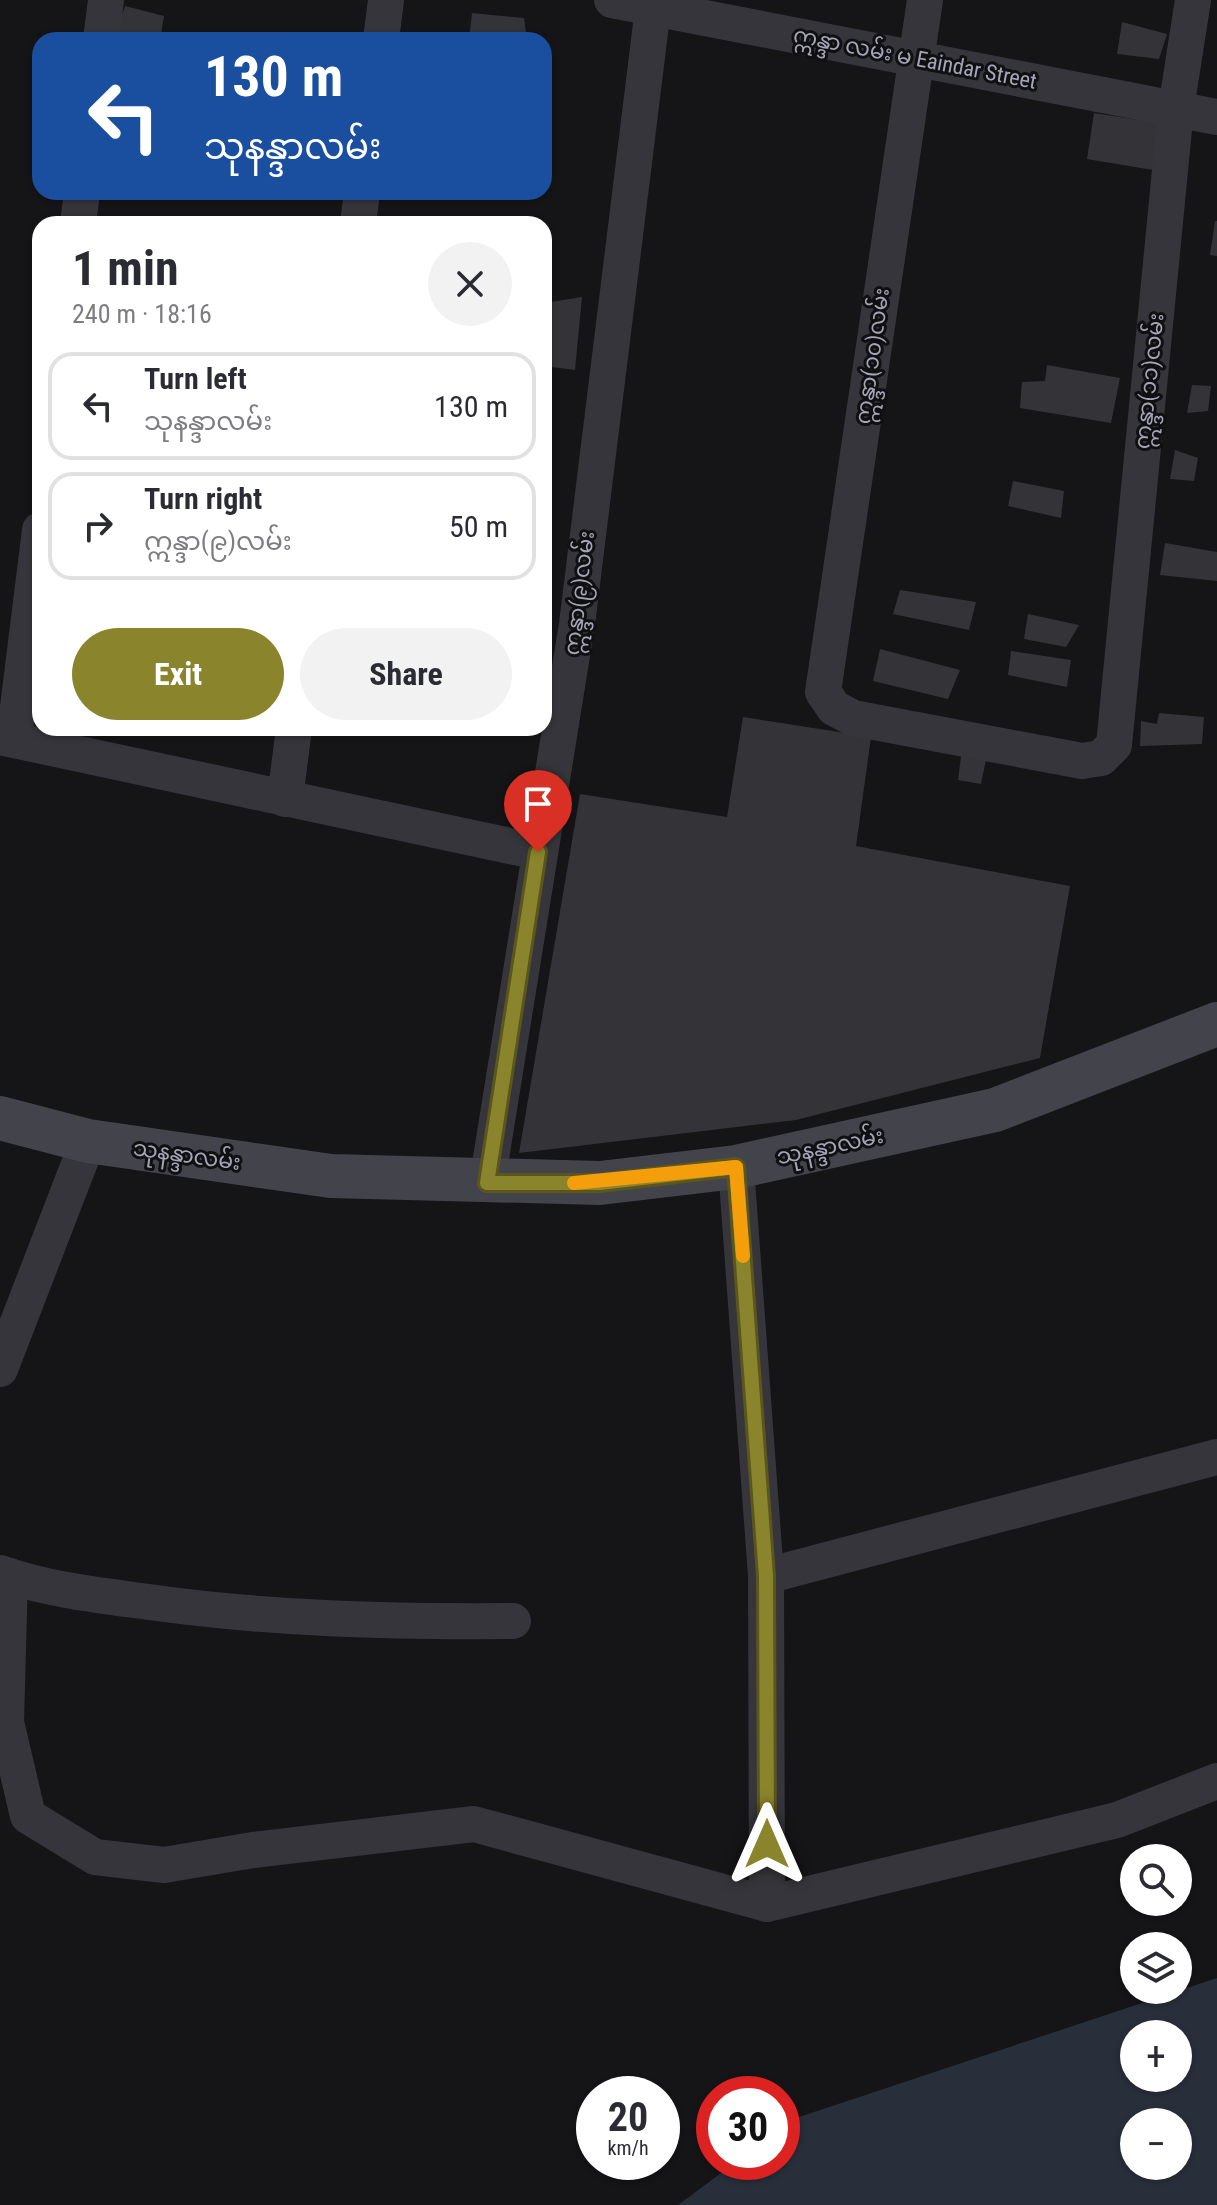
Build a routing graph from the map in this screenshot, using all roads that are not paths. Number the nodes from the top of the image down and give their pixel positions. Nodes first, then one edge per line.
1 (106, 0) edge
2 (386, 0) edge
3 (612, 0) edge
4 (925, 0) edge
5 (1193, 0) edge
6 (653, 4) edge
7 (102, 32) edge
8 (382, 32) edge
9 (916, 58) junction
10 (1176, 109) junction
11 (1217, 117) edge
12 (32, 580) edge
13 (293, 736) edge
14 (7, 738) edge
15 (1101, 758) joint
16 (285, 799) junction
17 (538, 852) junction
18 (1217, 1024) edge
19 (0, 1118) edge
20 (88, 1141) junction
21 (736, 1167) junction
22 (487, 1183) junction
23 (0, 1369) edge
24 (1217, 1457) edge
25 (5, 1574) edge
26 (766, 1576) junction
27 (513, 1621) dead end
28 (1217, 1781) edge
29 (767, 1904) junction

1 - 7 street
2 - 8 street
3 - 6 street, ဣန္ဒာ လမ်း မ Eaindar Street
4 - 9 street, ဣန္ဒာ(၁၀)လမ်း
5 - 10 street, ဣန္ဒာ(၁၁)လမ်း
6 - 9 street, ဣန္ဒာ လမ်း မ Eaindar Street
6 - 17 street, ဣန္ဒာ(၉)လမ်း
9 - 10 street, ဣန္ဒာ လမ်း မ Eaindar Street
9 - 15 street, ဣန္ဒာ(၁၀)လမ်း
10 - 11 street, ဣန္ဒာ လမ်း မ Eaindar Street
10 - 15 street, ဣန္ဒာ(၁၁)လမ်း
12 - 14 street
13 - 16 street
14 - 16 street
16 - 17 street
17 - 22 street, ဣန္ဒာ(၉)လမ်း
18 - 21 main road, သုနန္ဒာလမ်း
19 - 20 main road, သုနန္ဒာလမ်း
20 - 22 main road, သုနန္ဒာလမ်း
20 - 23 street
21 - 22 main road, သုနန္ဒာလမ်း
21 - 26 street
24 - 26 street
25 - 27 street
25 - 29 street
26 - 29 street
28 - 29 street

